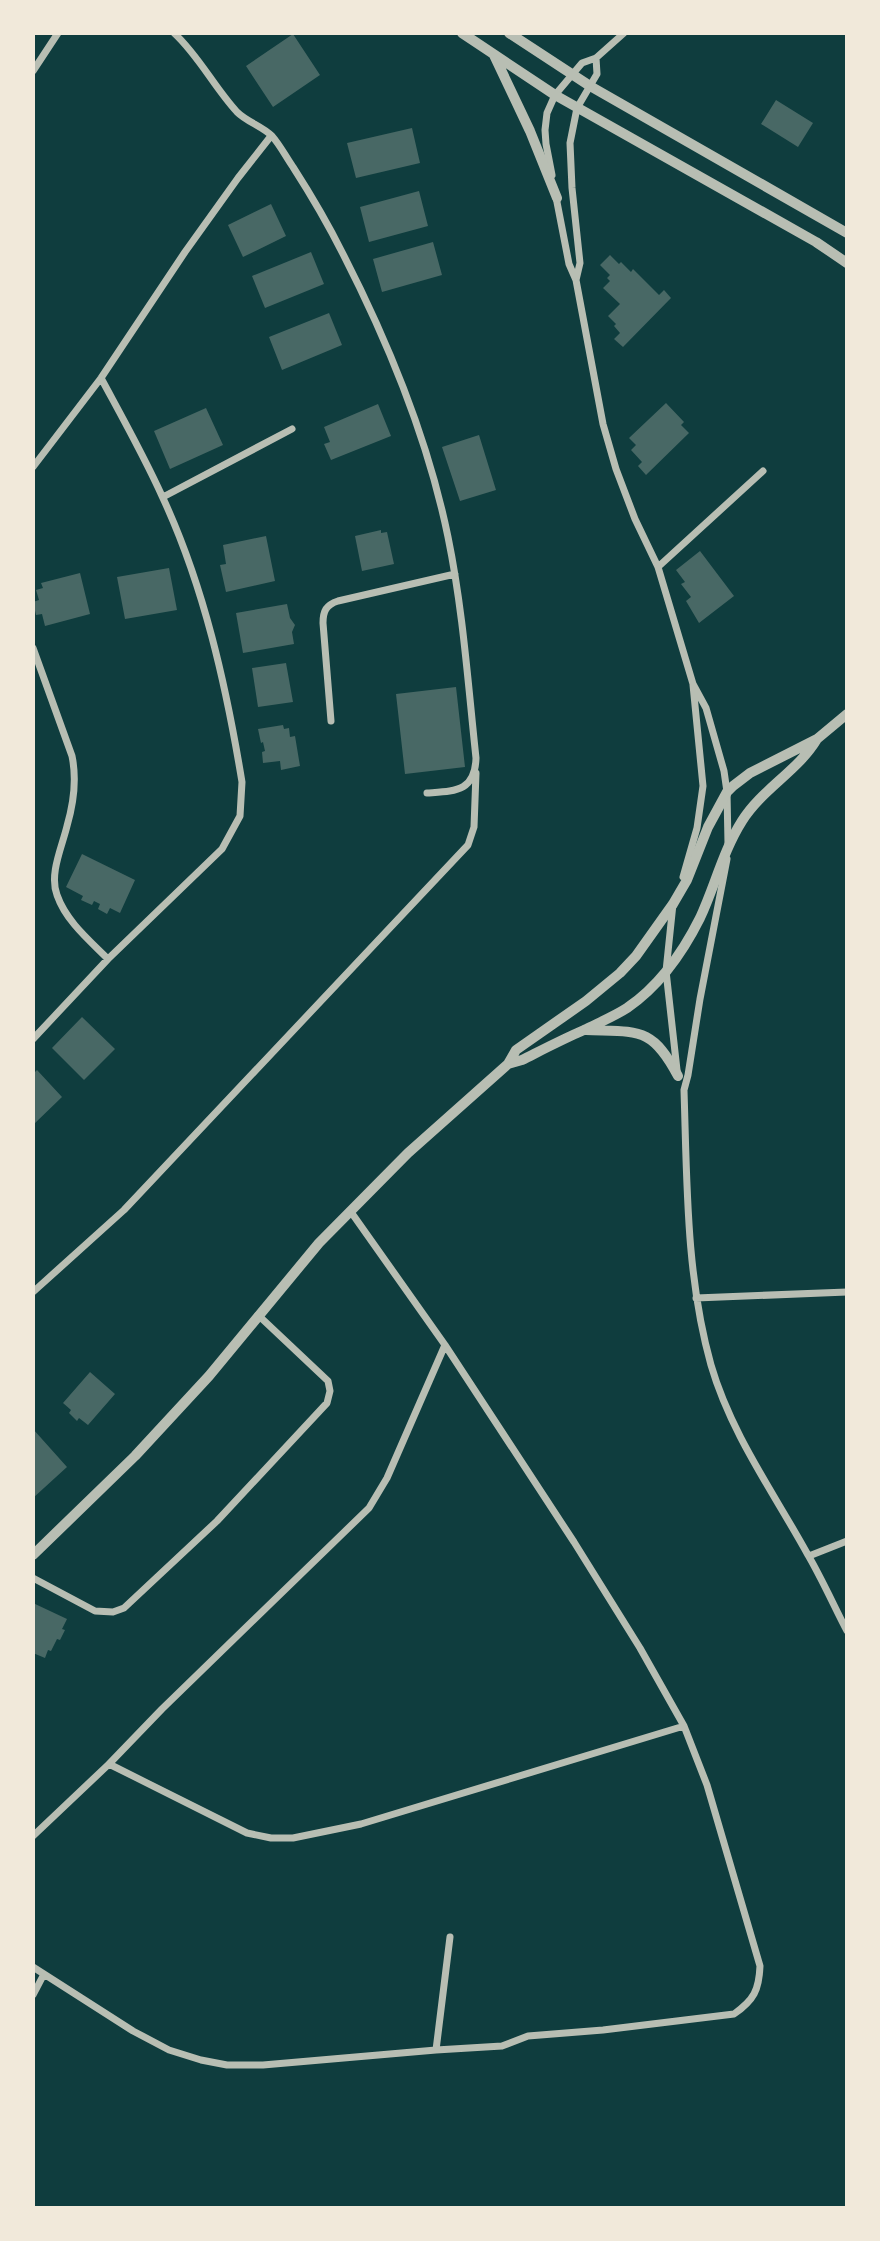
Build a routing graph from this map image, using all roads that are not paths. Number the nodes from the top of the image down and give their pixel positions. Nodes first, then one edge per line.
1 (58, 33) edge
2 (174, 33) edge
3 (462, 33) edge
4 (509, 33) edge
5 (624, 33) edge
6 (494, 55) junction
7 (596, 58) junction
8 (33, 71) edge
9 (571, 74) junction
10 (590, 86) junction
11 (555, 95) junction
12 (577, 108) junction
13 (271, 136) junction
14 (557, 198) junction
15 (847, 233) edge
16 (847, 263) edge
17 (576, 280) junction
18 (101, 378) junction
19 (292, 429) dead end
20 (33, 467) edge
21 (763, 471) dead end
22 (163, 497) junction
23 (658, 567) junction
24 (455, 574) junction
25 (33, 648) edge
26 (693, 684) junction
27 (847, 714) edge
28 (331, 721) dead end
29 (817, 739) junction
30 (476, 765) junction
31 (727, 792) junction
32 (426, 793) dead end
33 (728, 846) junction
34 (673, 904) junction
35 (107, 959) junction
36 (666, 971) junction
37 (583, 1030) junction
38 (33, 1039) edge
39 (508, 1064) junction
40 (678, 1076) junction
41 (684, 1090) junction
42 (351, 1212) junction
43 (33, 1292) edge
44 (847, 1292) edge
45 (696, 1298) junction
46 (258, 1315) junction
47 (445, 1345) junction
48 (847, 1541) edge
49 (33, 1555) edge
50 (809, 1556) junction
51 (33, 1578) edge
52 (847, 1631) edge
53 (684, 1726) junction
54 (108, 1764) junction
55 (33, 1836) edge
56 (450, 1937) dead end
57 (33, 1967) edge
58 (44, 1974) junction
59 (33, 1995) edge
60 (436, 2050) junction

1 - 8 street
2 - 13 street
3 - 6 street
4 - 9 street
5 - 7 street
6 - 11 street
6 - 14 street
7 - 9 street
7 - 10 street
9 - 10 street
9 - 11 street
10 - 12 street
10 - 15 street
11 - 12 street
11 - 14 street
12 - 16 street
12 - 17 street
13 - 18 street
13 - 24 street
14 - 17 street
17 - 23 street
18 - 20 street
18 - 22 street
19 - 22 street
21 - 23 street
22 - 35 street
23 - 26 street
24 - 28 street
24 - 30 street
25 - 35 street
26 - 31 street
26 - 34 street
27 - 29 street
29 - 31 street
29 - 33 street
30 - 32 street
30 - 43 street
31 - 33 street
31 - 34 street
33 - 36 street
33 - 41 street
34 - 36 street
34 - 39 street
35 - 38 street
36 - 37 street
36 - 40 street
37 - 39 street
37 - 40 street
39 - 42 street
40 - 41 street
41 - 45 street
42 - 46 street
42 - 47 street
44 - 45 street
45 - 50 street
46 - 49 street
46 - 51 street
47 - 53 street
47 - 54 street
48 - 50 street
50 - 52 street
53 - 54 street
53 - 60 street
54 - 55 street
56 - 60 street
57 - 58 street
58 - 59 street
58 - 60 street

